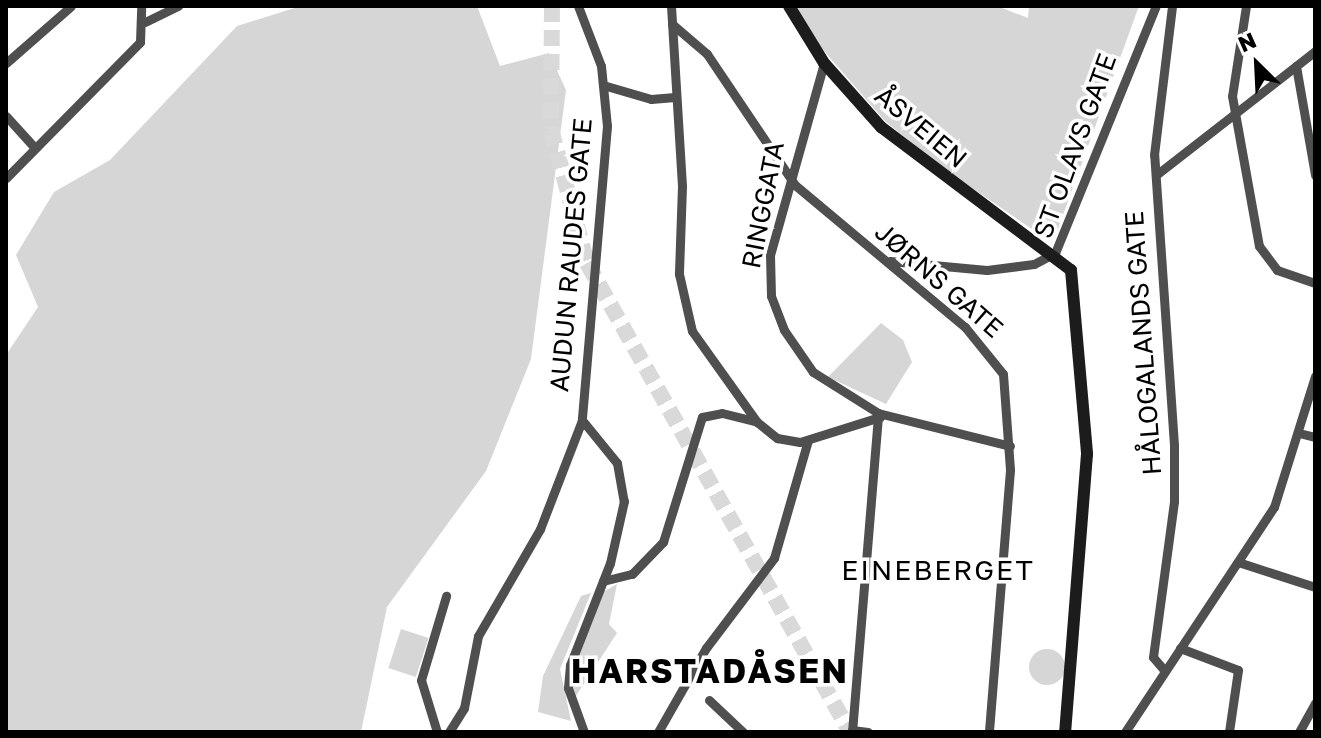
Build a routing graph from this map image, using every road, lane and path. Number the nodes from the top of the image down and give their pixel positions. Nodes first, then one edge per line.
1 (71, 6) edge
2 (141, 6) edge
3 (178, 6) edge
4 (578, 6) edge
5 (671, 6) edge
6 (789, 6) edge
7 (1156, 6) edge
8 (1172, 6) edge
9 (1246, 6) edge
10 (145, 22) junction
11 (672, 24) junction
12 (1315, 51) edge
13 (6, 63) edge
14 (824, 63) junction
15 (1296, 66) junction
16 (603, 85) junction
17 (672, 97) junction
18 (1235, 114) junction
19 (6, 116) edge
20 (35, 148) junction
21 (1156, 175) junction
22 (1315, 175) edge
23 (787, 177) junction
24 (6, 178) edge
25 (1055, 253) junction
26 (890, 261) junction
27 (1315, 283) edge
28 (1315, 376) edge
29 (879, 415) junction
30 (582, 420) junction
31 (757, 422) junction
32 (1299, 433) junction
33 (1315, 437) edge
34 (808, 440) junction
35 (1010, 446) junction
36 (1238, 562) junction
37 (603, 581) junction
38 (1315, 587) edge
39 (446, 596) dead end
40 (1180, 648) junction
41 (1165, 671) junction
42 (709, 700) dead end
43 (1314, 703) edge
44 (852, 731) edge
45 (437, 732) edge
46 (449, 732) edge
47 (584, 732) edge
48 (658, 732) edge
49 (743, 732) edge
50 (868, 732) edge
51 (989, 732) edge
52 (1065, 732) edge
53 (1125, 732) edge
54 (1229, 732) edge
55 (1299, 732) edge

1 - 13 street
2 - 10 street
3 - 10 street
4 - 16 street, AUDUN RAUDES GATE
5 - 11 street
6 - 14 street, ÅSVEIEN
7 - 25 street, ST OLAVS GATE
8 - 21 street, HÅLOGALANDS GATE
9 - 18 street
10 - 20 street
11 - 17 street
11 - 23 street, JØRNS GATE
12 - 15 street
14 - 23 street, RINGGATA
14 - 25 street, ÅSVEIEN
15 - 18 street
15 - 22 street
16 - 17 street, AUDUN RAUDES GATE
16 - 30 street, AUDUN RAUDES GATE
17 - 31 street
18 - 21 street
18 - 27 street
19 - 20 street
20 - 24 street
21 - 41 street, HÅLOGALANDS GATE
23 - 26 street, JØRNS GATE
23 - 29 street, RINGGATA
25 - 26 street
25 - 52 street, ST OLAVS GATE
26 - 35 street, JØRNS GATE
28 - 32 street
29 - 34 street
29 - 35 street, RINGGATA
29 - 44 street
30 - 37 street
30 - 46 street, AUDUN RAUDES GATE
31 - 34 street
31 - 37 street
32 - 33 street
32 - 36 street
34 - 48 street
35 - 51 street, JØRNS GATE
36 - 38 street
36 - 40 street
37 - 47 street
39 - 45 street
40 - 41 street
40 - 54 street
41 - 53 street
42 - 49 street
43 - 55 street
44 - 50 street

